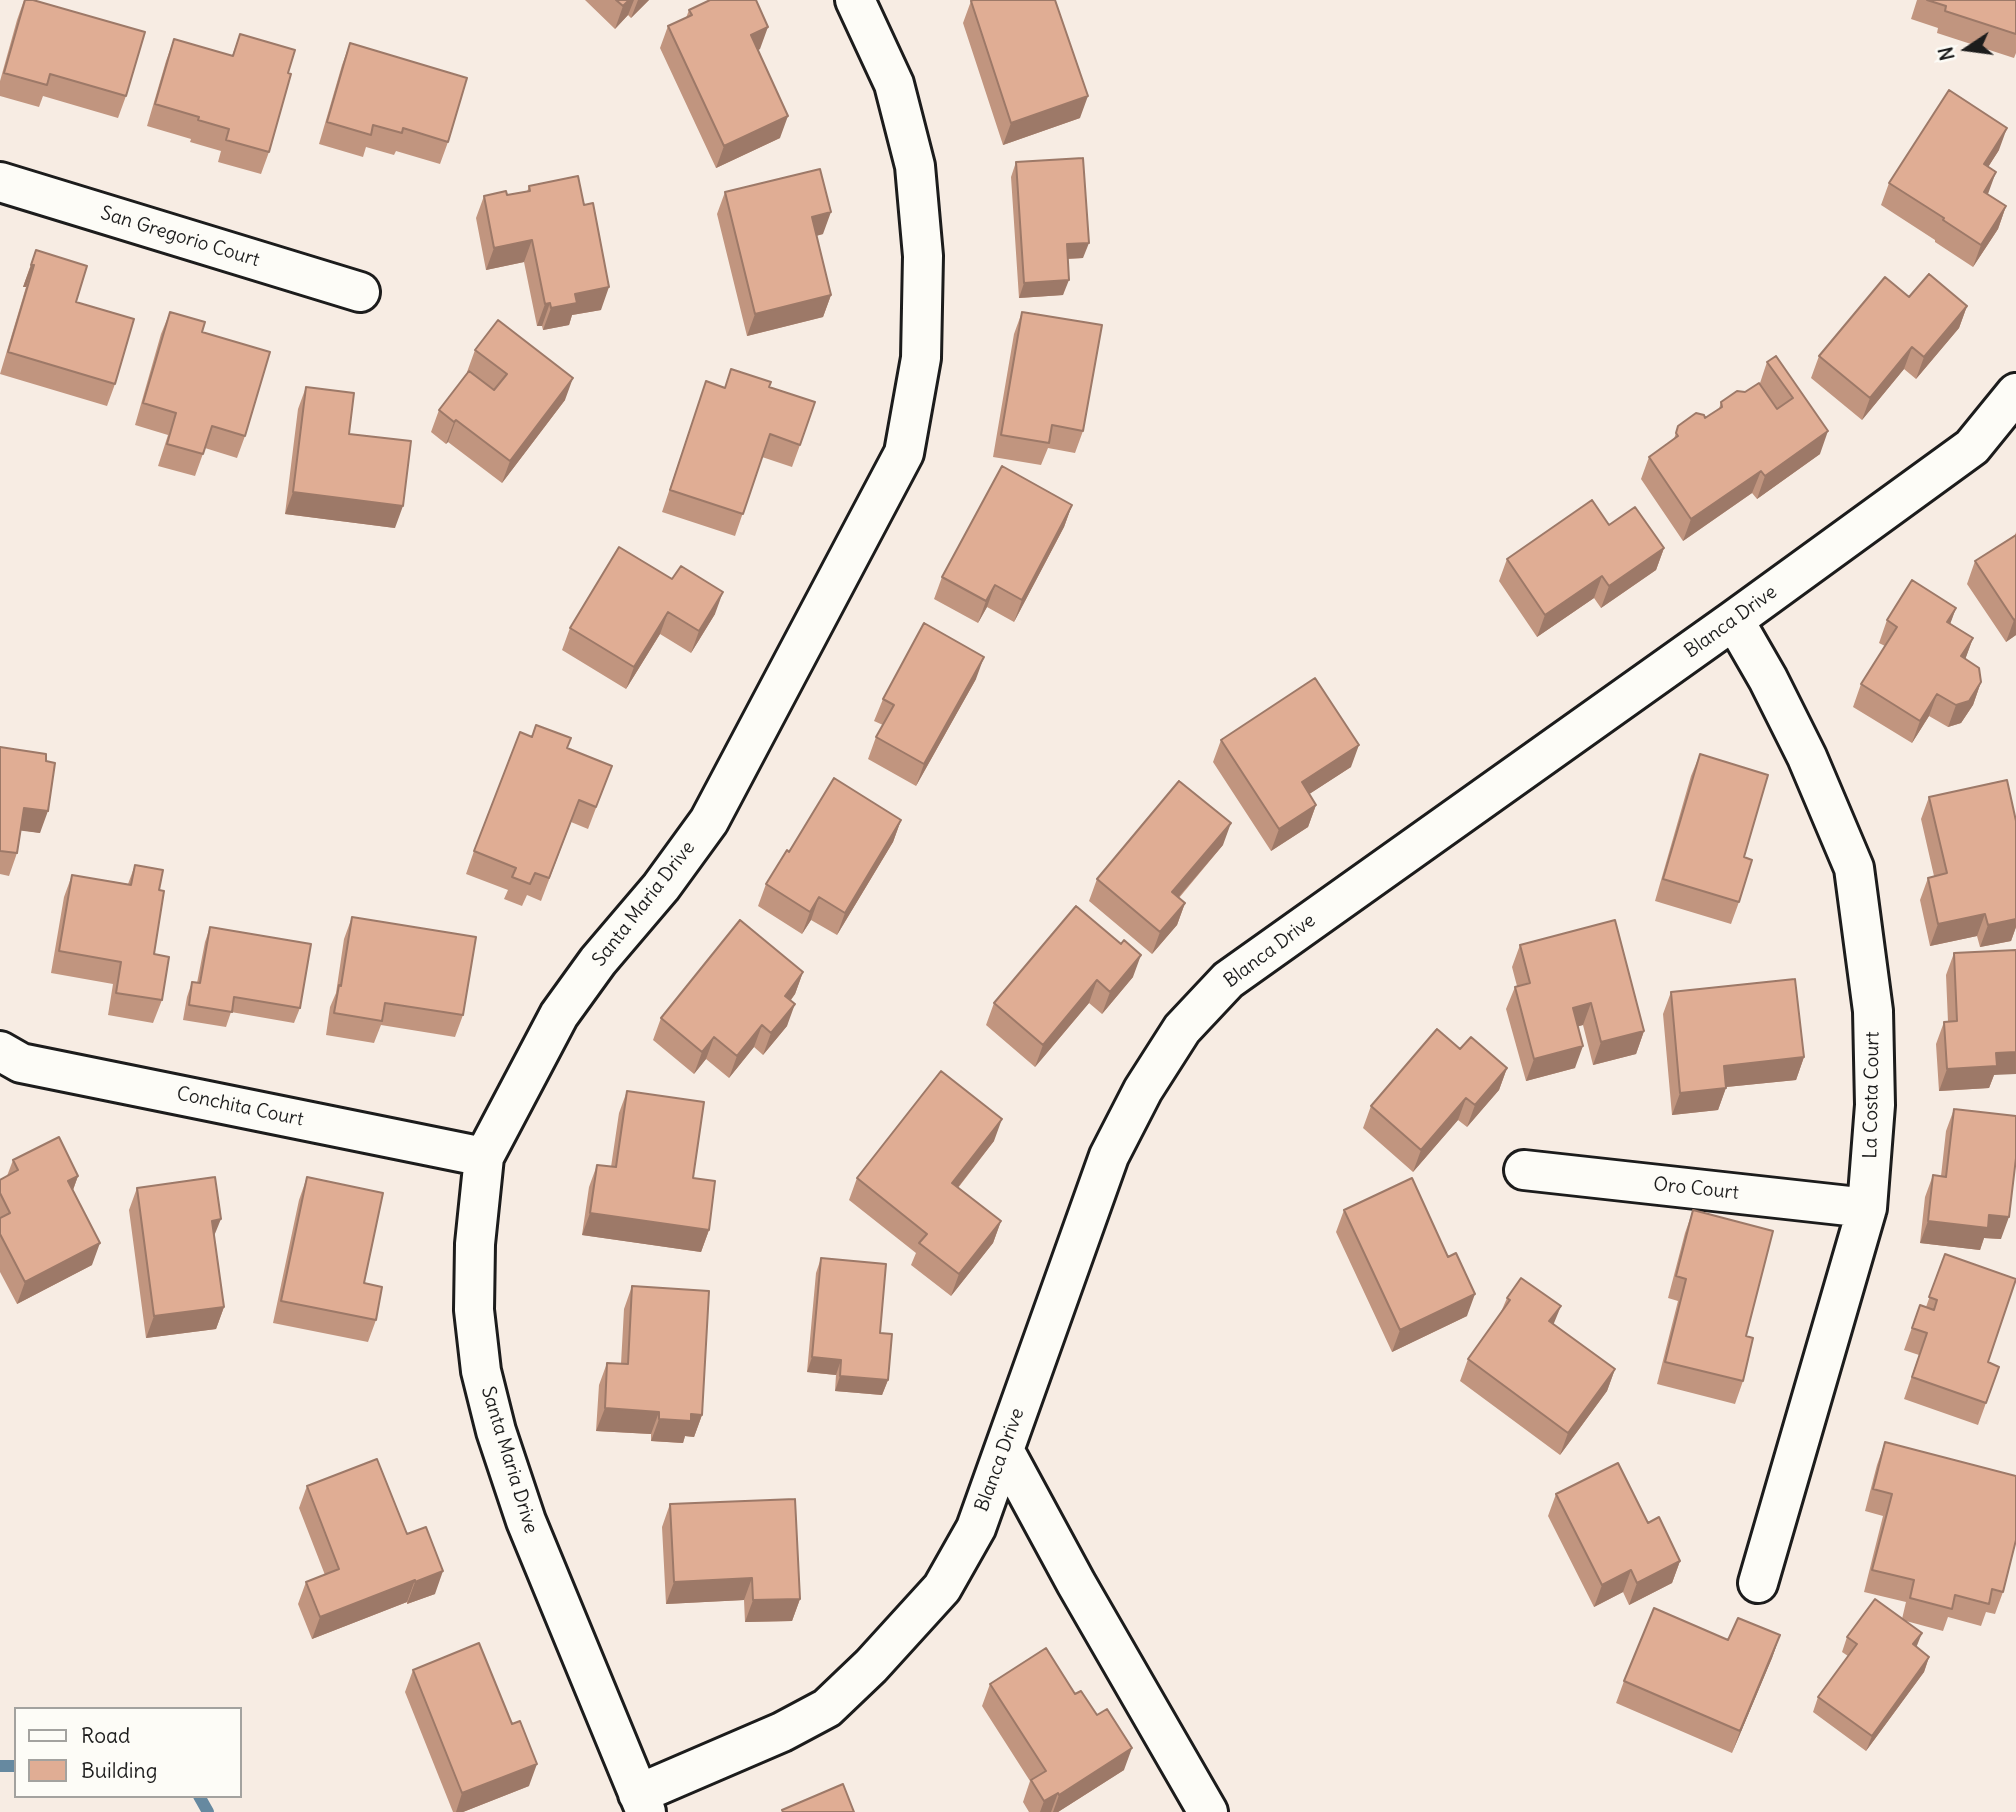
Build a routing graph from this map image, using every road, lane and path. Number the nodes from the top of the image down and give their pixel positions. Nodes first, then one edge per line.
1 (855, 0) edge
2 (0, 182) edge
3 (360, 292) dead end
4 (2016, 393) edge
5 (1734, 620) junction
6 (0, 1051) edge
7 (484, 1157) junction
8 (1524, 1170) dead end
9 (1867, 1208) junction
10 (1004, 1450) junction
11 (1758, 1583) dead end
12 (642, 1803) edge
13 (1208, 1812) edge

1 - 7 street, Santa Maria Drive
2 - 3 street, San Gregorio Court
4 - 5 street, Blanca Drive
5 - 9 street, La Costa Court
5 - 10 street, Blanca Drive
6 - 7 street, Conchita Court
7 - 12 street, Santa Maria Drive
8 - 9 street, Oro Court
9 - 11 street, La Costa Court
10 - 12 street, Blanca Drive
10 - 13 street

